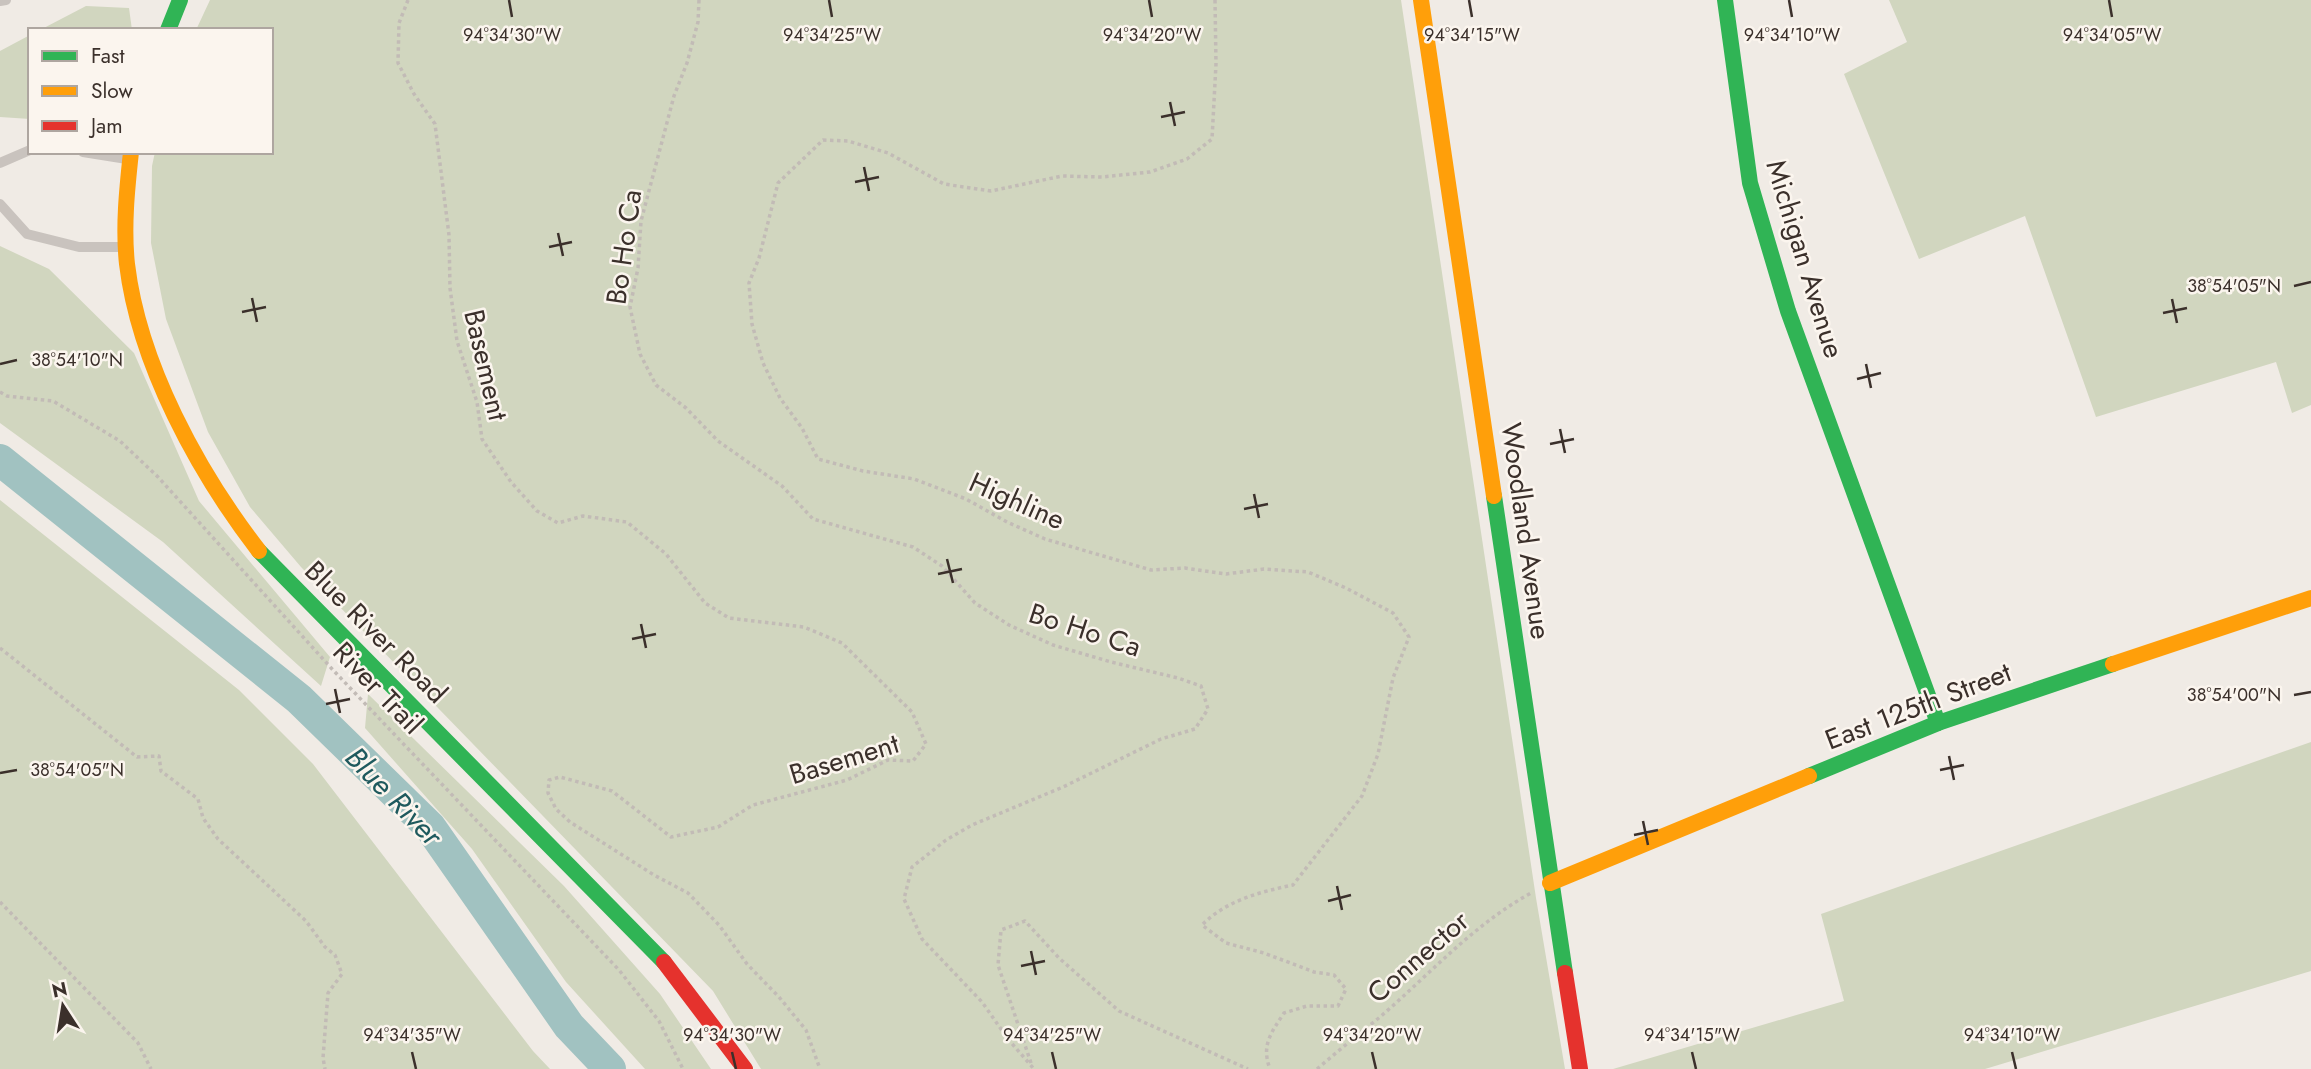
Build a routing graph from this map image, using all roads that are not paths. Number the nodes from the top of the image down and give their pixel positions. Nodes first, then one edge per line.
1 (6, 0) edge
2 (1421, 0) edge
3 (1724, 0) edge
4 (0, 1) edge
5 (176, 1) edge
6 (169, 28) edge
7 (28, 151) edge
8 (107, 154) edge
9 (131, 156) edge
10 (0, 163) edge
11 (0, 204) edge
12 (127, 247) junction
13 (2311, 598) edge
14 (1938, 723) junction
15 (1550, 883) junction
16 (746, 1069) edge
17 (1580, 1069) edge

1 - 4 lane
2 - 15 street, Woodland Avenue
3 - 14 street, Michigan Avenue
5 - 6 street
7 - 10 lane
8 - 9 lane
9 - 12 street, Blue River Road
11 - 12 lane
12 - 16 street, Blue River Road
13 - 14 street, East 125th Street
14 - 15 street, East 125th Street
15 - 17 street, Woodland Avenue

